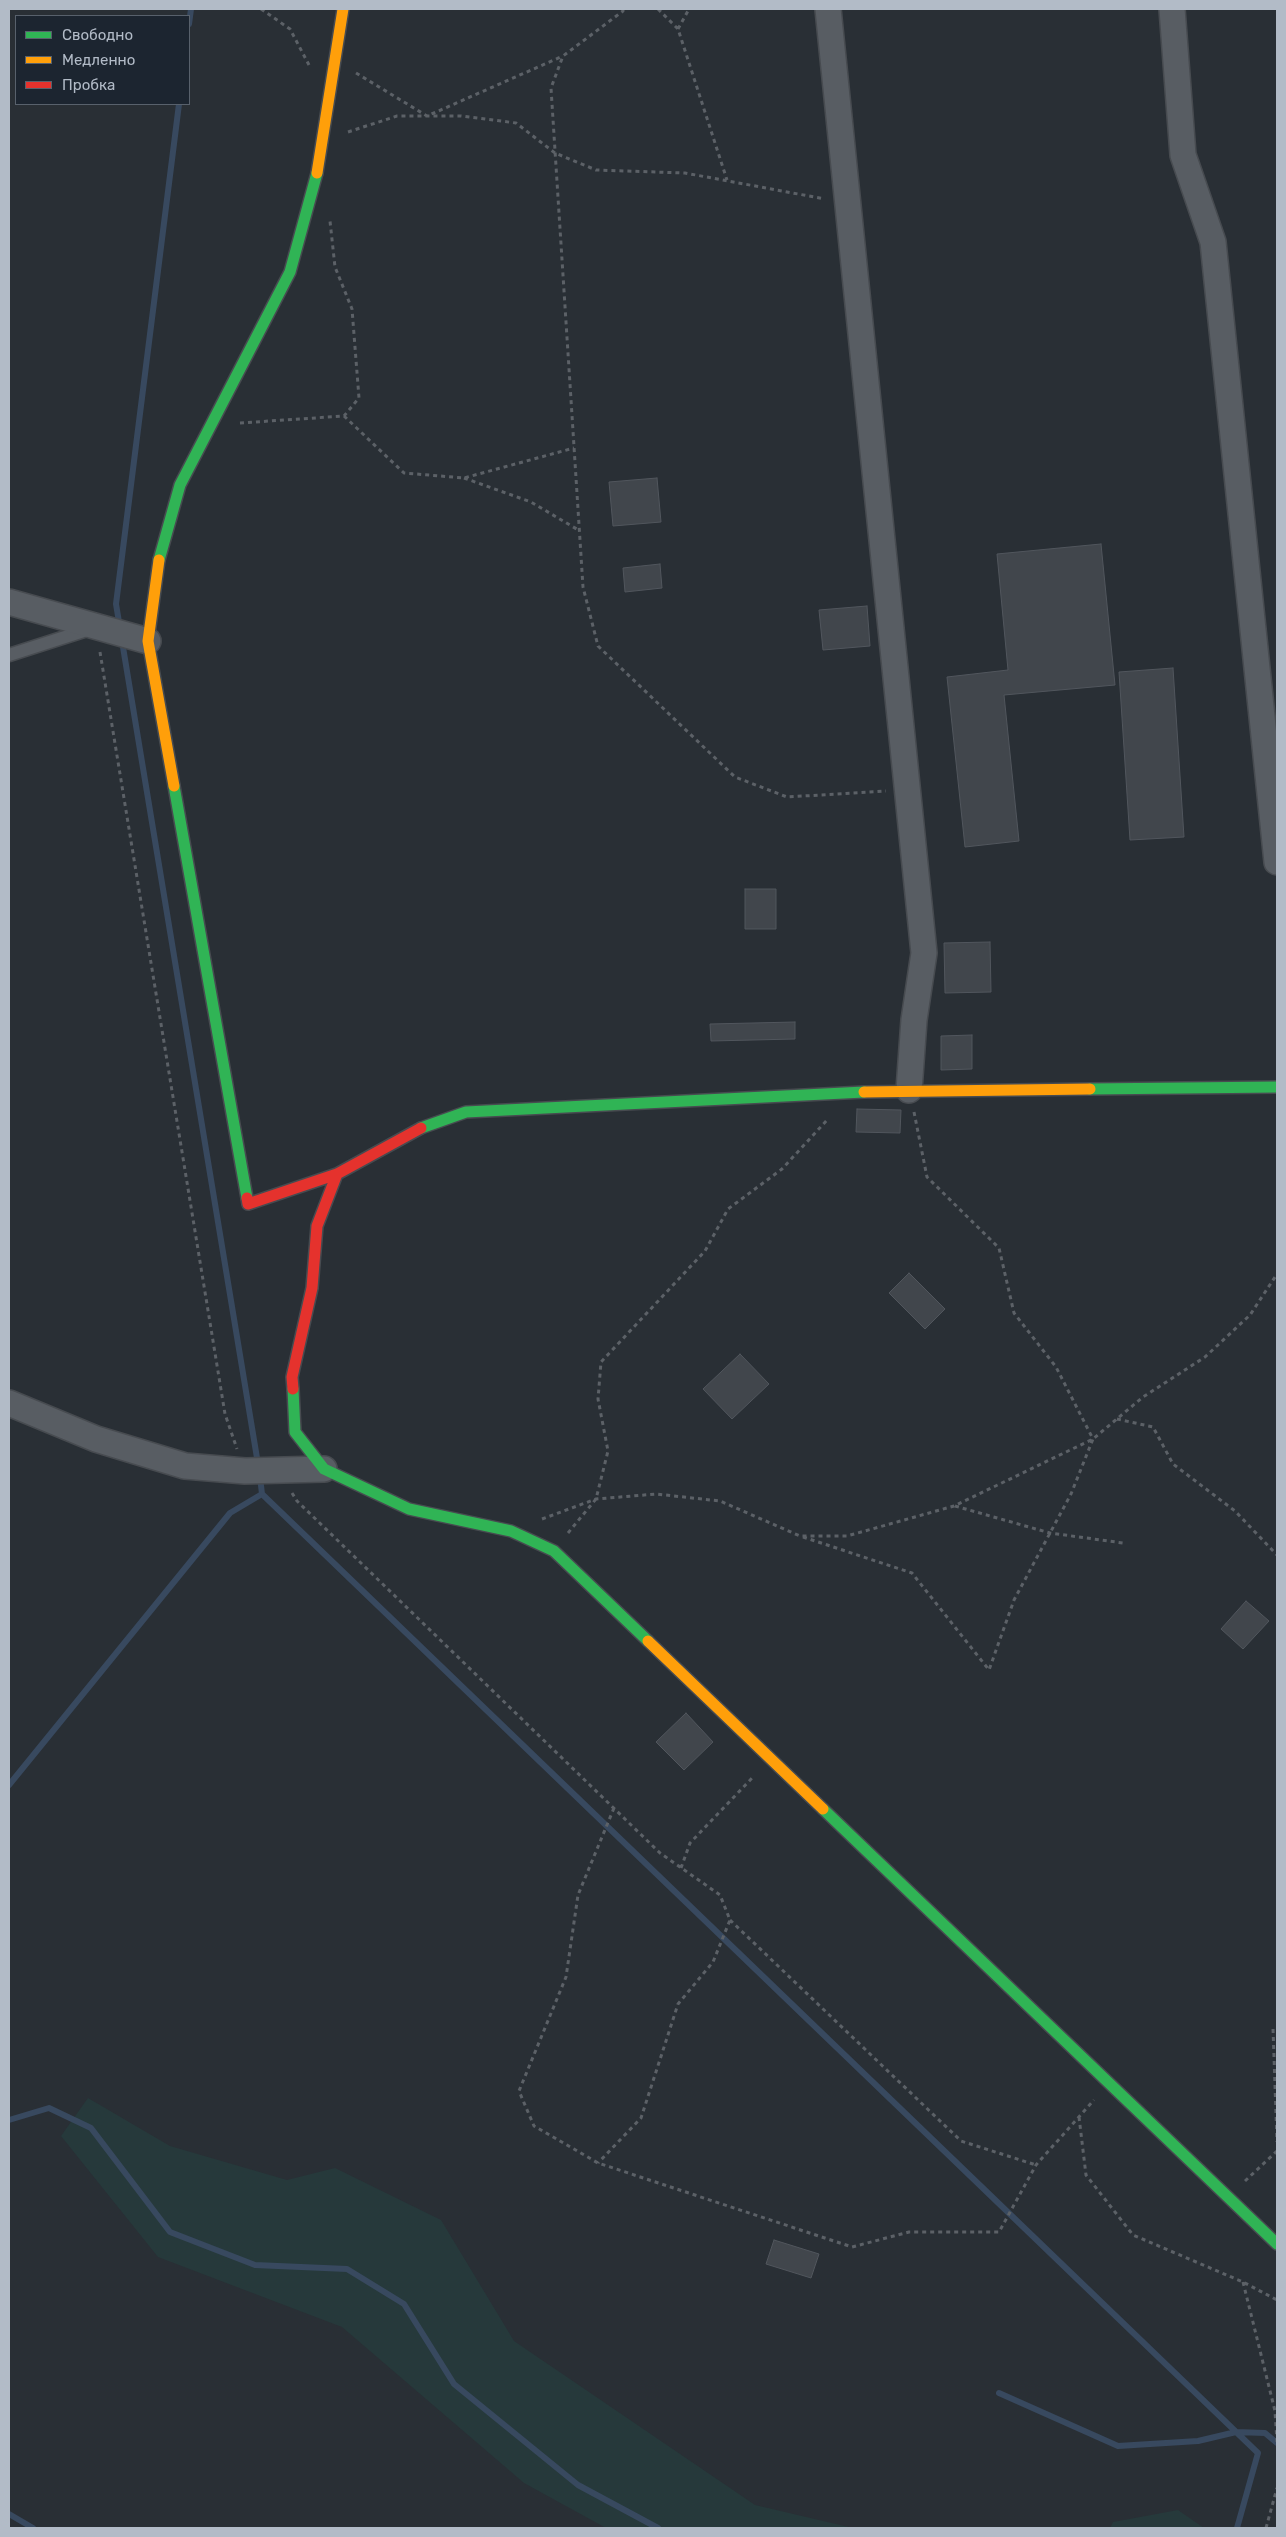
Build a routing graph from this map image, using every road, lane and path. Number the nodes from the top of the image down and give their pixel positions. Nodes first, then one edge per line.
1 (260, 9) edge
2 (343, 9) edge
3 (623, 9) edge
4 (658, 9) edge
5 (689, 9) edge
6 (828, 9) edge
7 (1172, 9) edge
8 (678, 29) junction
9 (563, 56) junction
10 (335, 61) junction
11 (310, 69) dead end
12 (426, 116) junction
13 (322, 140) junction
14 (555, 153) junction
15 (728, 180) junction
16 (848, 203) junction
17 (330, 218) dead end
18 (344, 416) junction
19 (211, 425) junction
20 (574, 448) junction
21 (464, 478) junction
22 (580, 532) junction
23 (9, 602) edge
24 (96, 627) junction
25 (148, 641) junction
26 (9, 655) edge
27 (908, 790) junction
28 (1277, 862) edge
29 (1277, 1087) edge
30 (909, 1090) junction
31 (852, 1093) junction
32 (337, 1174) junction
33 (1277, 1274) edge
34 (9, 1403) edge
35 (1117, 1419) junction
36 (1093, 1439) junction
37 (324, 1469) junction
38 (280, 1470) junction
39 (245, 1471) junction
40 (596, 1499) junction
41 (954, 1506) junction
42 (511, 1531) junction
43 (1050, 1533) junction
44 (800, 1536) junction
45 (1123, 1543) dead end
46 (554, 1551) junction
47 (1277, 1556) edge
48 (770, 1759) junction
49 (614, 1808) junction
50 (681, 1868) junction
51 (730, 1920) junction
52 (1272, 2029) dead end
53 (1109, 2082) junction
54 (1079, 2116) junction
55 (1277, 2142) edge
56 (1277, 2151) edge
57 (598, 2163) junction
58 (1036, 2165) junction
59 (1228, 2197) junction
60 (1277, 2244) edge
61 (1243, 2282) junction
62 (1277, 2300) edge
63 (1277, 2442) edge
64 (1277, 2488) edge
65 (1266, 2528) edge

1 - 11 path
2 - 10 street
3 - 9 path
4 - 8 path
5 - 8 path
6 - 16 street
7 - 28 street
8 - 15 path
9 - 12 path
9 - 14 path
10 - 12 path
10 - 13 street
12 - 13 path
12 - 14 path
13 - 19 street
14 - 15 path
14 - 20 path
15 - 16 path
16 - 27 street
17 - 18 path
18 - 19 path
18 - 21 path
19 - 25 street
20 - 21 path
20 - 22 path
21 - 22 path
22 - 27 path
23 - 24 street
24 - 25 street
24 - 26 lane
24 - 39 path
25 - 32 street
27 - 30 street
29 - 30 street
30 - 31 street
30 - 36 path
31 - 32 street
31 - 40 path
32 - 37 street
33 - 35 path
34 - 39 street
35 - 36 path
35 - 47 path
36 - 41 path
36 - 43 path
37 - 38 street
37 - 42 street
38 - 39 street
38 - 49 path
40 - 42 path
40 - 44 path
40 - 46 path
41 - 43 path
41 - 44 path
42 - 46 street
43 - 44 path
43 - 45 path
46 - 48 street
48 - 50 path
48 - 53 street
49 - 50 path
49 - 57 path
50 - 51 path
51 - 57 path
51 - 58 path
52 - 55 path
53 - 54 path
53 - 59 street
54 - 58 path
54 - 61 path
56 - 59 path
57 - 58 path
59 - 60 street
61 - 62 path
61 - 63 path
64 - 65 path

